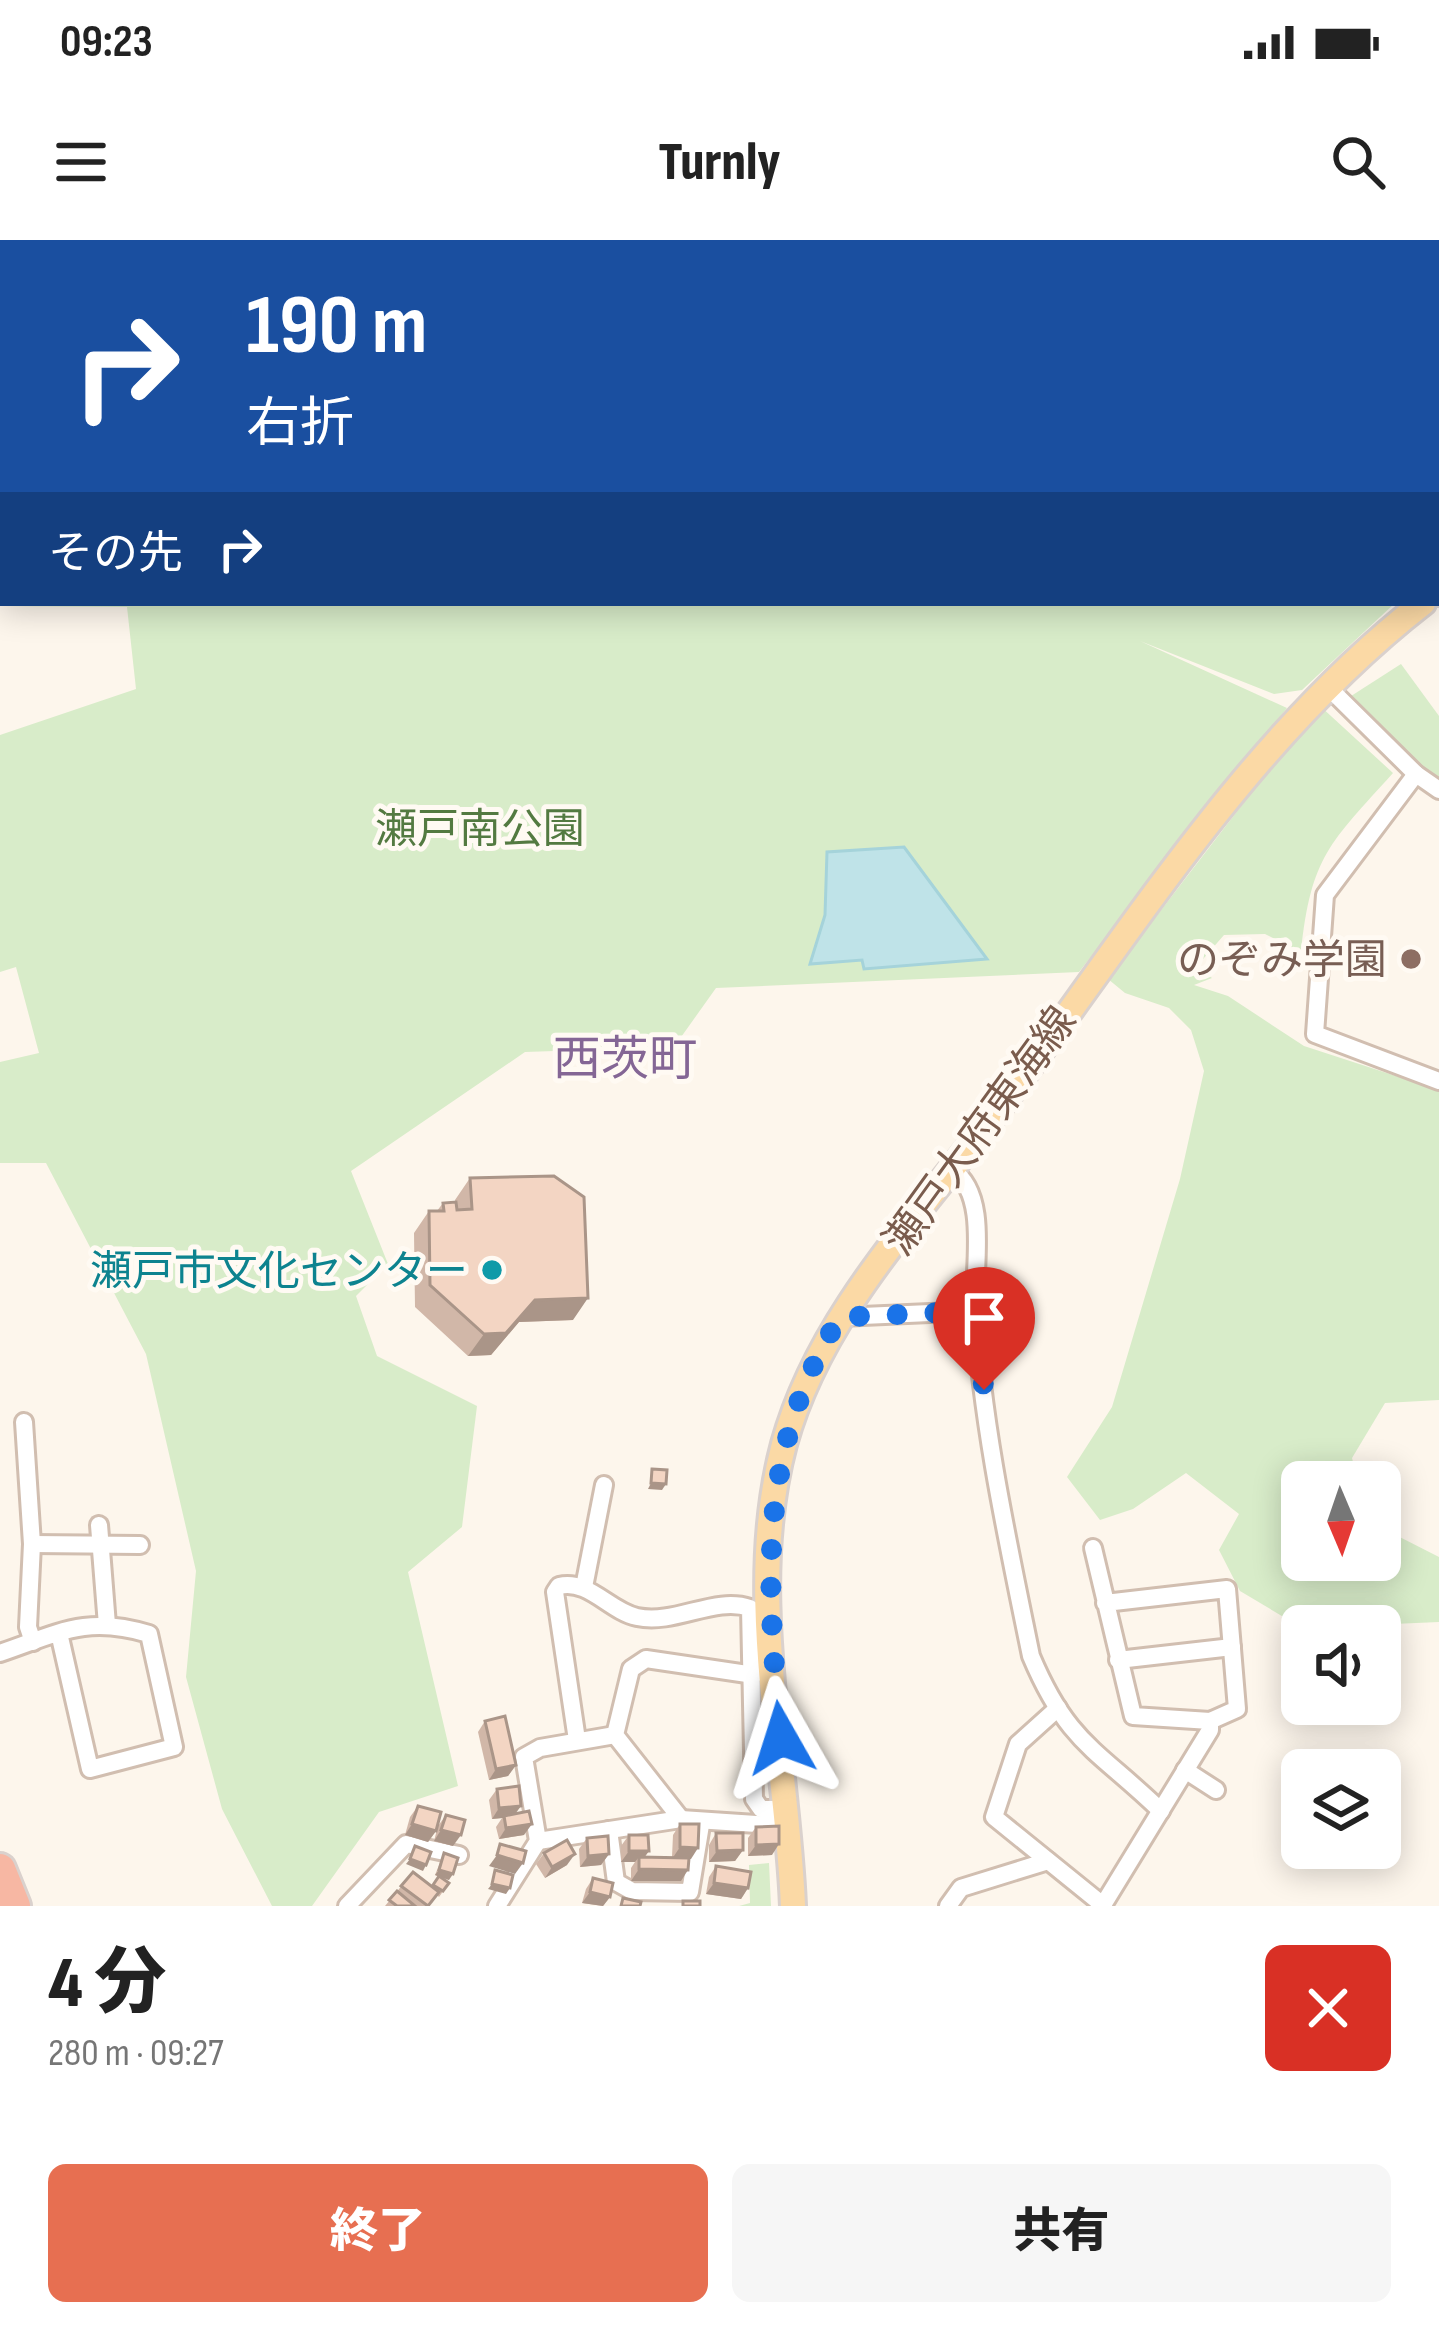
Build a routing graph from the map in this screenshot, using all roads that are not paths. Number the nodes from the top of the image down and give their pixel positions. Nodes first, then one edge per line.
1 (1420, 606) edge
2 (1325, 685) junction
3 (1416, 774) junction
4 (1439, 790) edge
5 (1439, 1082) edge
6 (952, 1170) junction
7 (975, 1311) junction
8 (840, 1317) junction
9 (24, 1422) dead end
10 (604, 1485) dead end
11 (99, 1525) dead end
12 (32, 1544) junction
13 (100, 1544) junction
14 (140, 1545) dead end
15 (1093, 1548) dead end
16 (584, 1587) junction
17 (1105, 1603) junction
18 (107, 1624) junction
19 (59, 1633) junction
20 (33, 1642) junction
21 (1232, 1647) junction
22 (0, 1653) edge
23 (1118, 1660) junction
24 (754, 1675) junction
25 (1058, 1708) junction
26 (1210, 1721) junction
27 (615, 1735) junction
28 (577, 1740) junction
29 (1185, 1770) junction
30 (1216, 1790) dead end
31 (1161, 1810) junction
32 (787, 1818) junction
33 (681, 1820) junction
34 (701, 1825) junction
35 (609, 1830) junction
36 (538, 1841) junction
37 (459, 1855) edge
38 (1048, 1861) junction
39 (0, 1869) edge
40 (1104, 1905) edge
41 (15, 1906) edge
42 (347, 1906) edge
43 (497, 1906) edge
44 (793, 1906) edge
45 (948, 1906) edge

1 - 2 main road, 瀬戸大府東海線
2 - 3 street
2 - 6 main road, 瀬戸大府東海線
3 - 4 street
3 - 5 street
6 - 7 street
6 - 8 main road, 瀬戸大府東海線
7 - 8 street
7 - 25 street
8 - 32 main road, 瀬戸大府東海線
9 - 12 street
10 - 16 street
11 - 13 street
12 - 13 street
12 - 20 street
13 - 14 street
13 - 18 street
15 - 17 street
16 - 24 street
16 - 28 street
17 - 21 street
17 - 23 street
18 - 19 street
18 - 19 street
19 - 20 street
20 - 22 street
21 - 23 street
21 - 26 street
23 - 26 street
24 - 27 street
24 - 32 street
25 - 31 street
25 - 38 street
26 - 29 street
27 - 28 street
27 - 33 street
28 - 36 street
29 - 30 street
29 - 31 street
31 - 40 street
32 - 34 street
32 - 44 main road, 瀬戸大府東海線
33 - 34 street
33 - 35 street
34 - 35 street
35 - 36 street
36 - 43 street
37 - 42 street
38 - 40 street
38 - 45 street
39 - 41 highway

